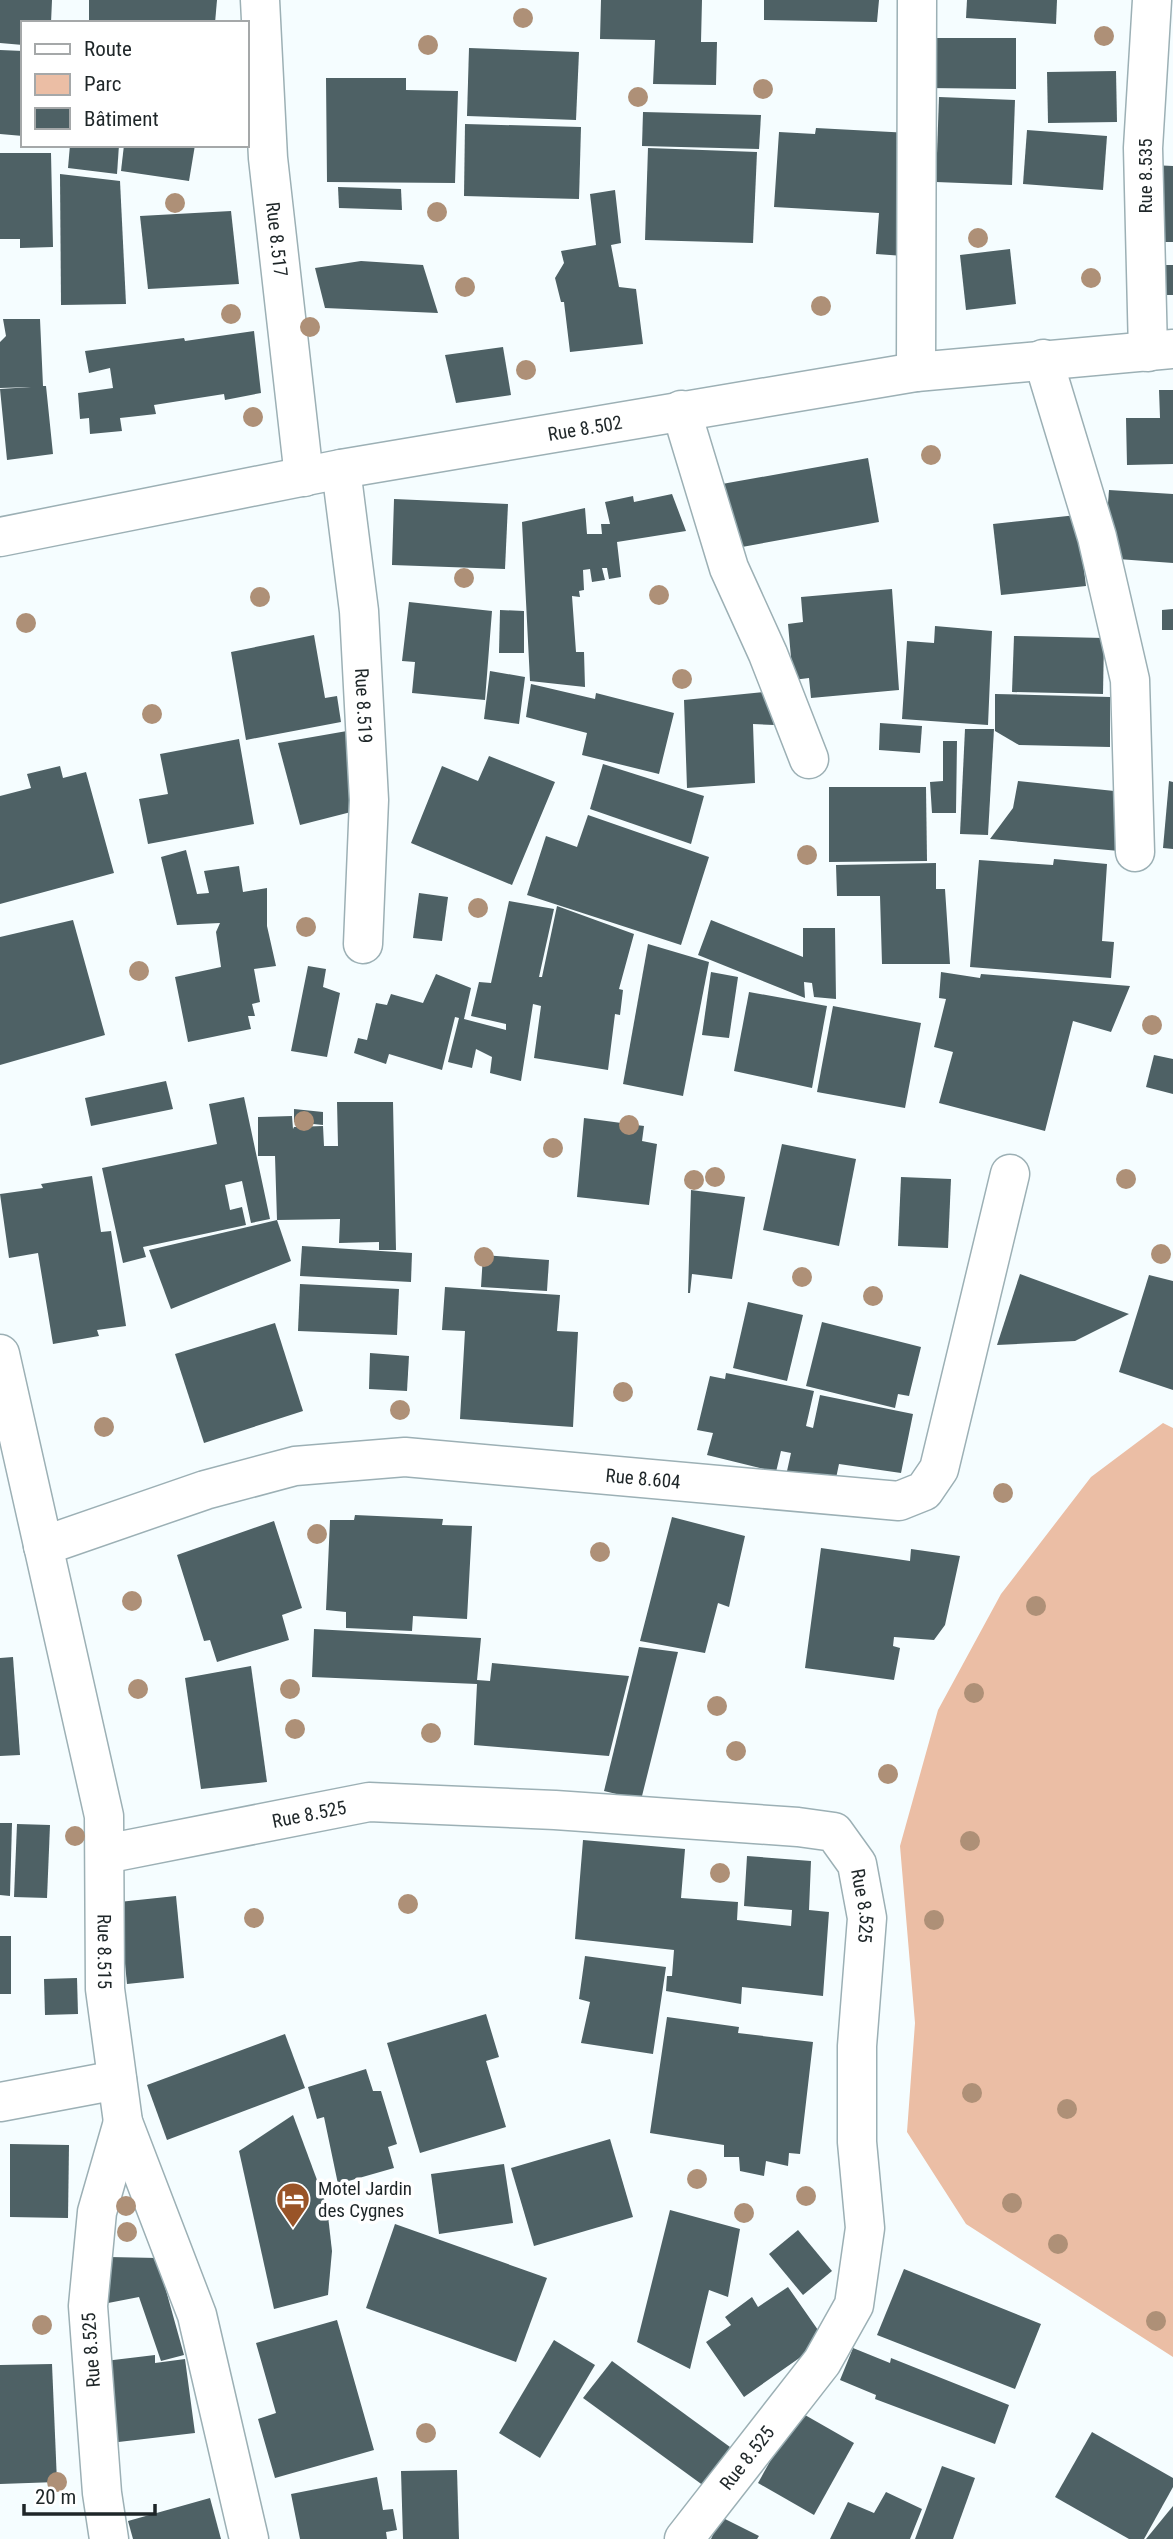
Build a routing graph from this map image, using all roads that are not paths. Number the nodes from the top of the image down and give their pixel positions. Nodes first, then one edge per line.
1 (260, 0) edge
2 (917, 0) edge
3 (1152, 0) edge
4 (1160, 351) edge
5 (1043, 359) junction
6 (916, 372) junction
7 (681, 410) junction
8 (341, 469) junction
9 (304, 477) junction
10 (0, 537) edge
11 (809, 759) dead end
12 (1135, 852) dead end
13 (363, 944) dead end
14 (1010, 1174) dead end
15 (0, 1354) edge
16 (43, 1546) junction
17 (106, 1854) junction
18 (117, 2080) junction
19 (0, 2102) edge
20 (123, 2122) junction
21 (109, 2539) edge
22 (249, 2539) edge
23 (684, 2539) edge

1 - 9 street, Rue 8.517
2 - 6 street
3 - 4 street, Rue 8.535
4 - 5 street, Rue 8.502
5 - 6 street, Rue 8.502
5 - 12 street
6 - 7 street, Rue 8.502
7 - 8 street, Rue 8.502
7 - 11 street
8 - 9 street, Rue 8.502
8 - 13 street, Rue 8.519
9 - 10 street, Rue 8.502
14 - 16 street, Rue 8.604
15 - 16 street, Rue 8.515
16 - 17 street, Rue 8.515
17 - 18 street, Rue 8.515
17 - 23 street, Rue 8.525
18 - 19 street
18 - 20 street, Rue 8.515
20 - 21 street, Rue 8.525
20 - 22 street, Rue 8.515

